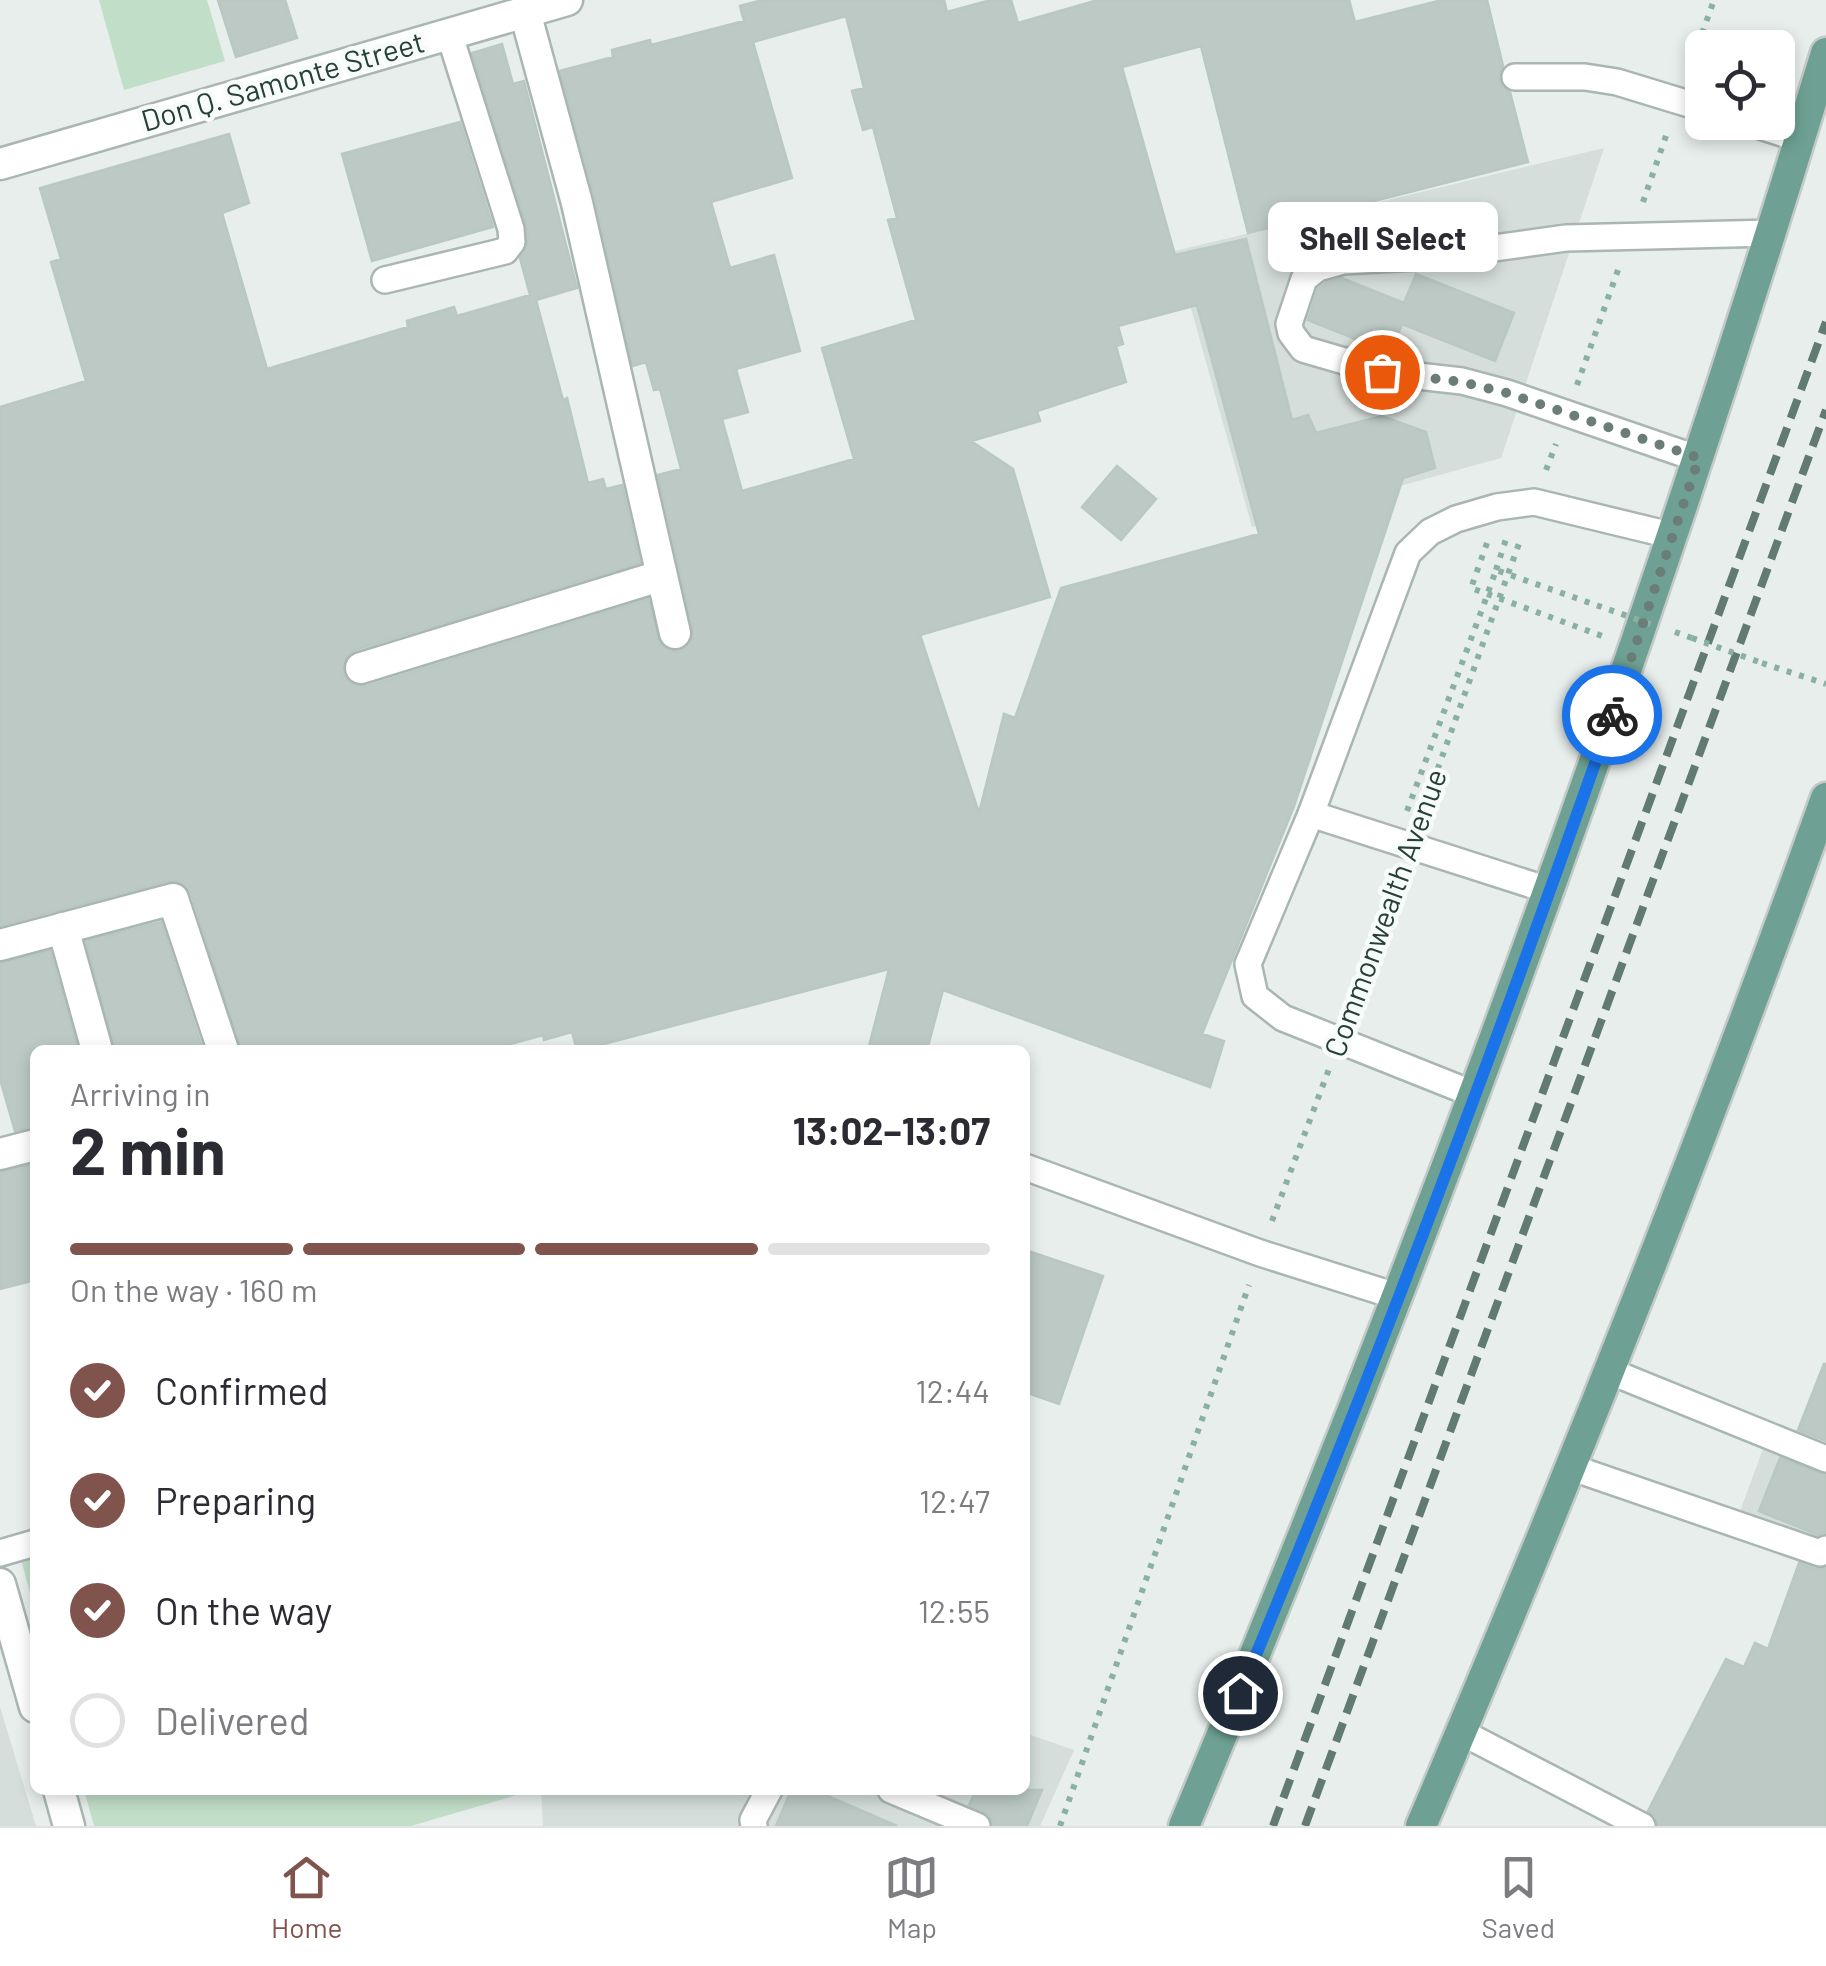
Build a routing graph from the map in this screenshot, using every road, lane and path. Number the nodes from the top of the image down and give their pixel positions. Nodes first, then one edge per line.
1 (566, 0) edge
2 (1714, 0) edge
3 (513, 10) edge
4 (1707, 30) edge
5 (449, 34) junction
6 (1826, 53) edge
7 (1515, 77) dead end
8 (1685, 103) edge
9 (1685, 116) edge
10 (1795, 136) edge
11 (1800, 138) junction
12 (0, 164) edge
13 (1772, 234) junction
14 (1630, 236) junction
15 (385, 280) dead end
16 (1567, 412) junction
17 (1699, 458) junction
18 (1534, 502) junction
19 (1493, 526) dead end
20 (1674, 536) junction
21 (660, 576) junction
22 (1499, 599) junction
23 (675, 633) dead end
24 (1645, 637) junction
25 (1692, 638) dead end
26 (361, 668) dead end
27 (1826, 684) edge
28 (1826, 798) edge
29 (1312, 814) junction
30 (1403, 843) junction
31 (1551, 891) junction
32 (63, 928) junction
33 (0, 945) edge
34 (1340, 1041) junction
35 (96, 1045) edge
36 (221, 1045) edge
37 (1476, 1095) junction
38 (30, 1146) edge
39 (0, 1154) edge
40 (1030, 1168) edge
41 (1260, 1253) junction
42 (1399, 1298) junction
43 (1609, 1371) junction
44 (1826, 1459) edge
45 (1570, 1467) junction
46 (30, 1545) edge
47 (1826, 1550) edge
48 (0, 1553) edge
49 (2, 1599) edge
50 (30, 1691) edge
51 (1461, 1732) junction
52 (60, 1795) edge
53 (767, 1795) edge
54 (903, 1795) edge
55 (69, 1826) edge
56 (754, 1826) edge
57 (977, 1826) edge
58 (1060, 1826) edge
59 (1184, 1826) edge
60 (1421, 1826) edge
61 (1642, 1826) edge

1 - 3 street, Don Q. Samonte Street
2 - 4 path, Commonwealth Avenue
3 - 5 street, Don Q. Samonte Street
3 - 21 street
5 - 12 street, Don Q. Samonte Street
5 - 15 lane
6 - 11 main road
7 - 8 lane
9 - 14 path, Commonwealth Avenue
10 - 11 lane
11 - 13 main road
13 - 14 lane
13 - 17 main road
14 - 16 path, Commonwealth Avenue
14 - 16 lane
16 - 17 lane
16 - 18 path, Commonwealth Avenue
17 - 20 main road
18 - 20 lane
18 - 22 path, Commonwealth Avenue
18 - 29 lane
19 - 22 path
20 - 24 main road
21 - 23 street
21 - 26 street
22 - 24 path
22 - 30 path, Commonwealth Avenue
24 - 30 path, bridge
24 - 31 main road
25 - 27 path, bridge
28 - 43 main road
29 - 30 lane
29 - 34 lane
30 - 31 lane
30 - 34 path, Commonwealth Avenue
31 - 37 main road
32 - 33 street
32 - 35 street
32 - 36 street
34 - 37 lane
34 - 41 path, Commonwealth Avenue
37 - 42 main road
38 - 39 street
40 - 41 lane
41 - 42 lane
41 - 58 path, Commonwealth Avenue
42 - 59 main road
43 - 44 lane
43 - 45 main road
45 - 47 lane
45 - 51 main road
46 - 48 lane
49 - 50 street
51 - 60 main road
51 - 61 lane
52 - 55 street
53 - 56 lane
54 - 57 lane

